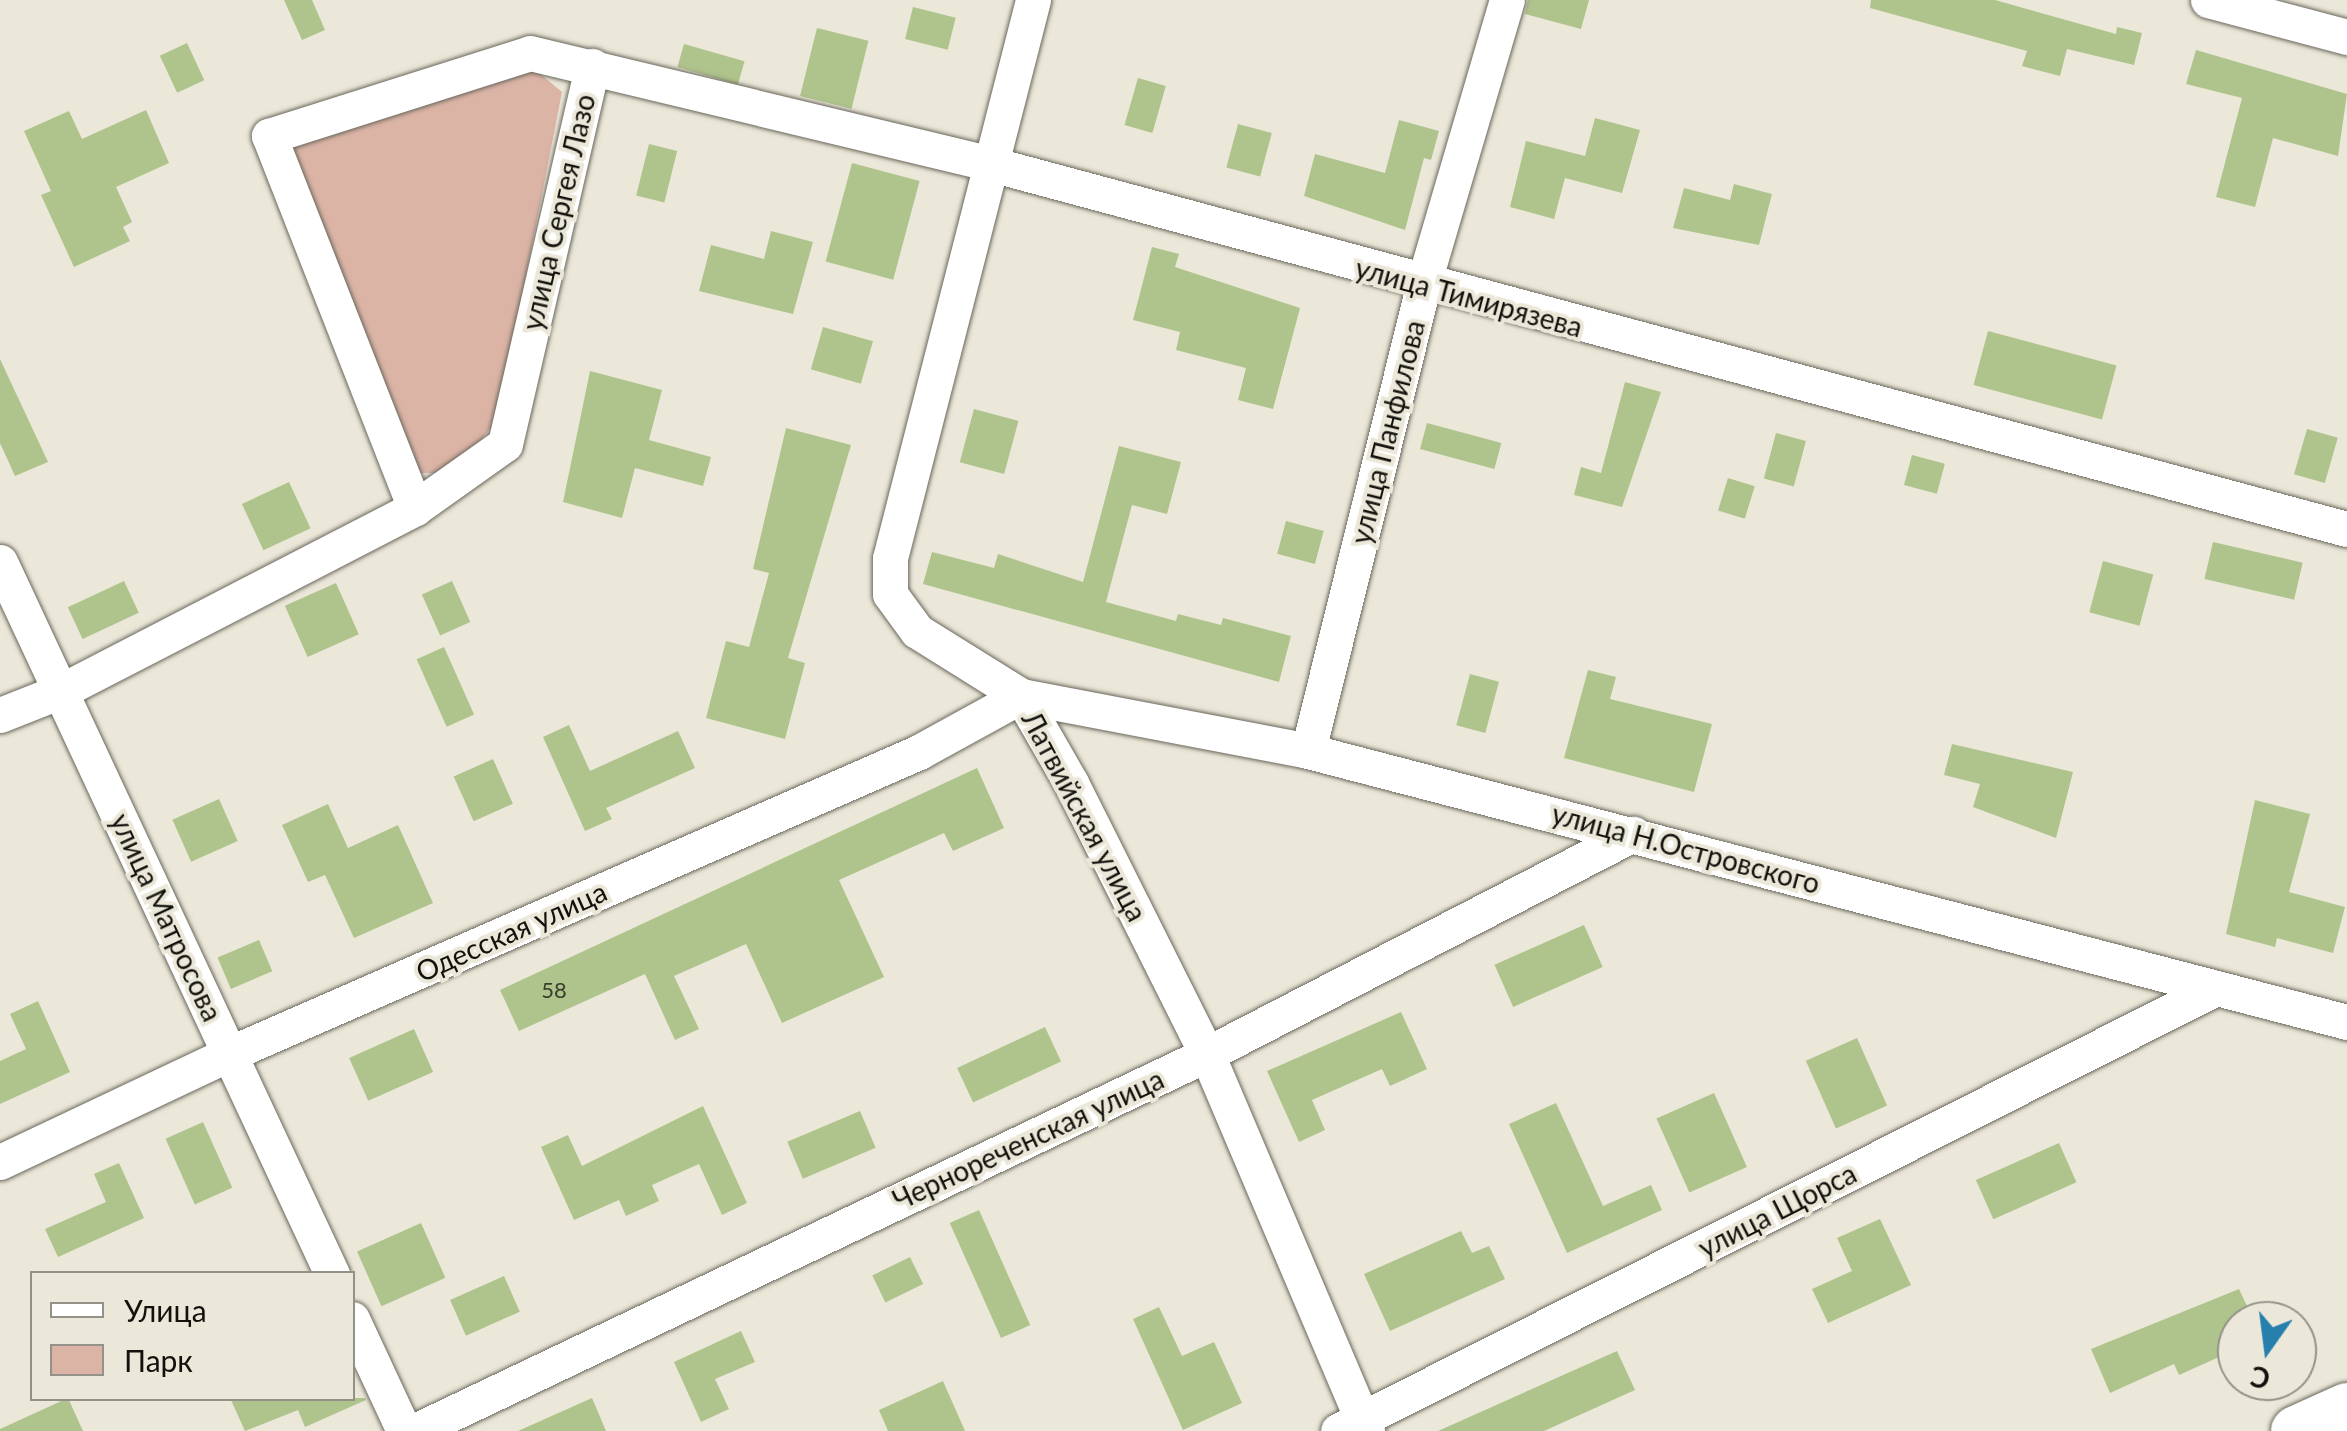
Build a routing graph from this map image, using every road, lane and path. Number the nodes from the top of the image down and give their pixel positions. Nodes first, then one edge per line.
1 (1033, 0) edge
2 (1507, 0) edge
3 (2208, 0) edge
4 (2347, 37) edge
5 (592, 66) junction
6 (991, 164) junction
7 (1423, 285) junction
8 (416, 508) junction
9 (2347, 529) edge
10 (0, 562) edge
11 (60, 690) junction
12 (1020, 696) junction
13 (0, 715) edge
14 (1308, 752) junction
15 (1634, 834) junction
16 (2216, 988) junction
17 (2347, 1022) edge
18 (231, 1053) junction
19 (1206, 1054) junction
20 (0, 1162) edge
21 (331, 1271) edge
22 (355, 1325) edge
23 (2347, 1408) edge
24 (1356, 1427) edge
25 (404, 1431) edge
26 (415, 1431) edge
27 (2296, 1431) edge

1 - 6 street, Латвийская улица
2 - 7 street, улица Панфилова
3 - 4 street
5 - 6 street, улица Тимирязева
5 - 8 street, улица Сергея Лазо
5 - 8 street, улица Сергея Лазо
6 - 7 street, улица Тимирязева
6 - 12 street, Латвийская улица
7 - 9 street, улица Тимирязева
7 - 14 street, улица Панфилова
8 - 11 street, улица Сергея Лазо
10 - 11 street, улица Матросова
11 - 13 street, улица Сергея Лазо
11 - 18 street, улица Матросова
12 - 14 street, улица Н.Островского
12 - 18 street, Одесская улица
12 - 19 street, Латвийская улица
14 - 15 street, улица Н.Островского
15 - 16 street, улица Н.Островского
15 - 19 street, Чернореченская улица
16 - 17 street, улица Н.Островского
16 - 24 street, улица Щорса
18 - 20 street, Одесская улица
18 - 21 street, улица Матросова
19 - 24 street, Латвийская улица
19 - 26 street, Чернореченская улица
22 - 25 street
23 - 27 street

